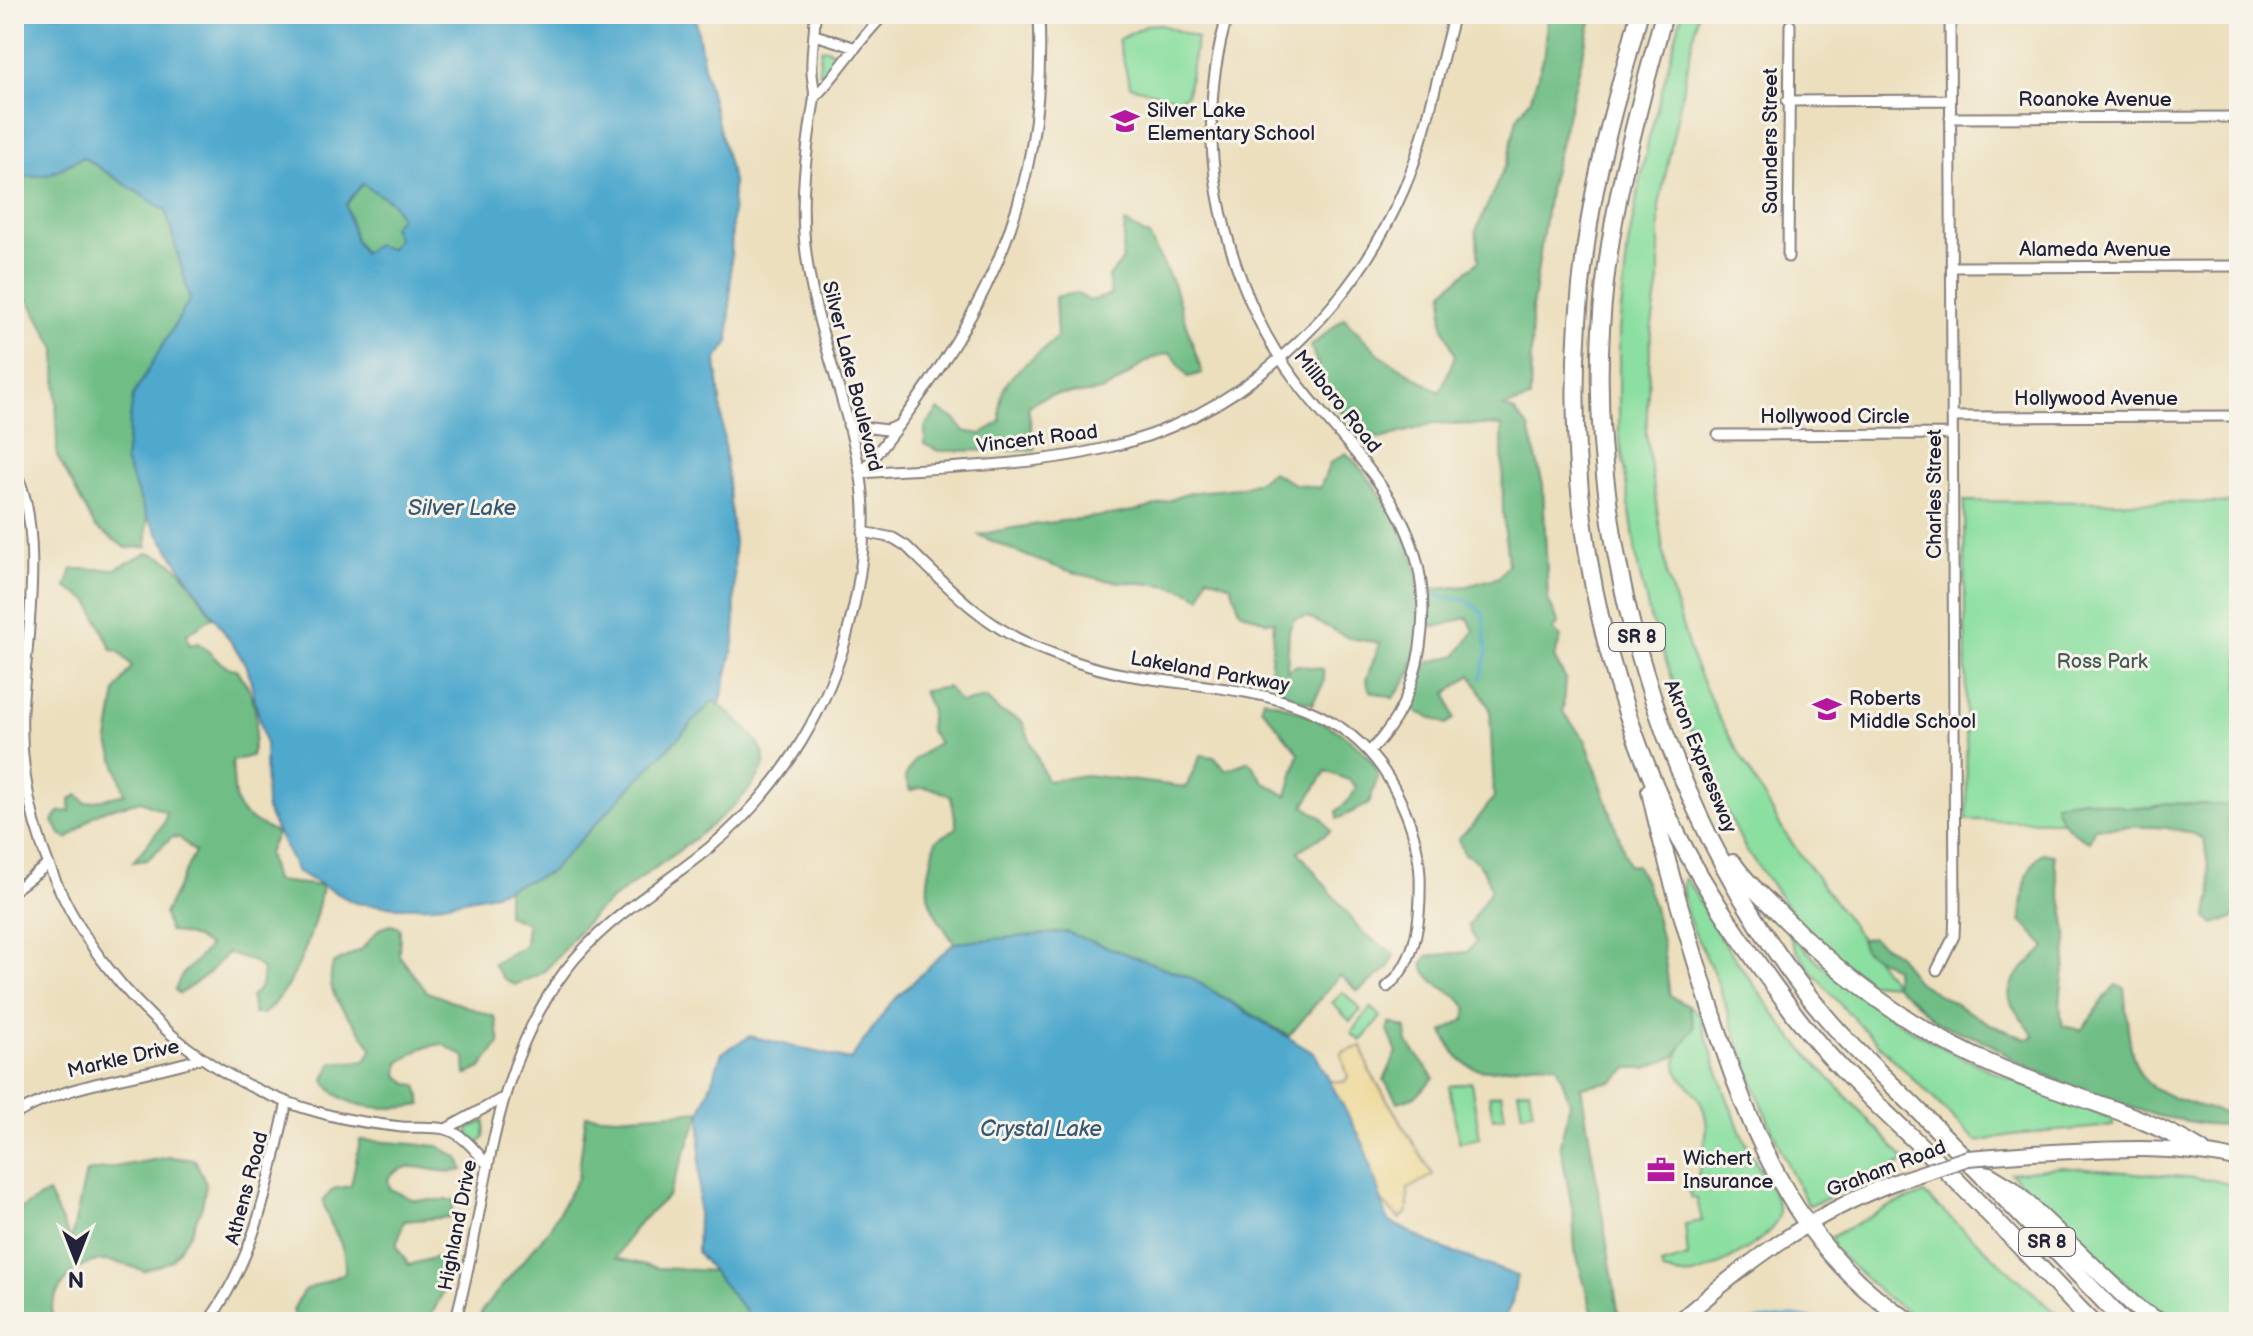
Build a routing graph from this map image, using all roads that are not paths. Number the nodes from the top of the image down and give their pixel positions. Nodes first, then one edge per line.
1 (815, 14) edge
2 (885, 14) edge
3 (1039, 14) edge
4 (1228, 14) edge
5 (1454, 14) edge
6 (1639, 14) edge
7 (1664, 14) edge
8 (1950, 14) edge
9 (1790, 25) dead end
10 (815, 35) junction
11 (853, 47) junction
12 (815, 97) junction
13 (1950, 100) junction
14 (1787, 101) junction
15 (2239, 117) edge
16 (1950, 118) junction
17 (1788, 257) dead end
18 (2239, 266) edge
19 (1952, 267) junction
20 (1281, 359) junction
21 (2239, 416) edge
22 (1952, 417) junction
23 (848, 425) junction
24 (900, 425) junction
25 (1952, 434) junction
26 (1718, 435) dead end
27 (14, 470) edge
28 (861, 473) junction
29 (863, 532) junction
30 (1371, 750) junction
31 (1641, 750) junction
32 (1686, 784) junction
33 (46, 866) junction
34 (14, 890) edge
35 (1937, 970) dead end
36 (1387, 987) dead end
37 (198, 1059) junction
38 (501, 1099) junction
39 (287, 1102) junction
40 (14, 1115) edge
41 (446, 1129) junction
42 (492, 1133) joint
43 (2202, 1151) junction
44 (2239, 1160) edge
45 (486, 1163) junction
46 (1970, 1164) junction
47 (1805, 1224) junction
48 (208, 1322) edge
49 (455, 1322) edge
50 (1678, 1322) edge
51 (1911, 1322) edge
52 (2092, 1322) edge
53 (2124, 1322) edge
54 (2160, 1322) edge

1 - 10 street, Silver Lake Boulevard
2 - 11 street
3 - 24 street
4 - 20 street, Millboro Road
5 - 20 street, Vincent Road
6 - 31 highway, SR 8
7 - 32 highway, Akron Expressway / SR 8
8 - 13 street, Charles Street
9 - 14 street, Saunders Street
10 - 11 street
10 - 12 street, Silver Lake Boulevard
11 - 12 street
12 - 23 street, Silver Lake Boulevard
13 - 14 street
13 - 16 street, Charles Street
14 - 17 street, Saunders Street
15 - 16 street, Roanoke Avenue
16 - 19 street, Charles Street
18 - 19 street, Alameda Avenue
19 - 22 street, Charles Street
20 - 28 street, Vincent Road
20 - 30 street, Millboro Road
21 - 22 street, Hollywood Avenue
22 - 25 street, Charles Street
23 - 24 street
23 - 28 street, Silver Lake Boulevard
24 - 28 street
25 - 26 street, Hollywood Circle
25 - 35 street, Charles Street
27 - 33 street
28 - 29 street, Silver Lake Boulevard
29 - 30 street, Lakeland Parkway
29 - 38 street, Silver Lake Boulevard
30 - 36 street, Lakeland Parkway
31 - 47 highway
31 - 52 highway, SR 8
32 - 43 highway
32 - 46 highway, Akron Expressway / SR 8
33 - 34 street
33 - 37 street
37 - 39 street
37 - 40 street, Markle Drive
38 - 41 street
38 - 42 street, Silver Lake Boulevard
39 - 41 street
39 - 48 street, Athens Road
41 - 45 street
42 - 45 street, Highland Drive
43 - 44 main road, Graham Road
43 - 47 main road, Graham Road, bridge
45 - 49 street, Highland Drive
46 - 53 highway, Akron Expressway / SR 8
46 - 54 highway
47 - 50 main road, Graham Road
47 - 51 highway

